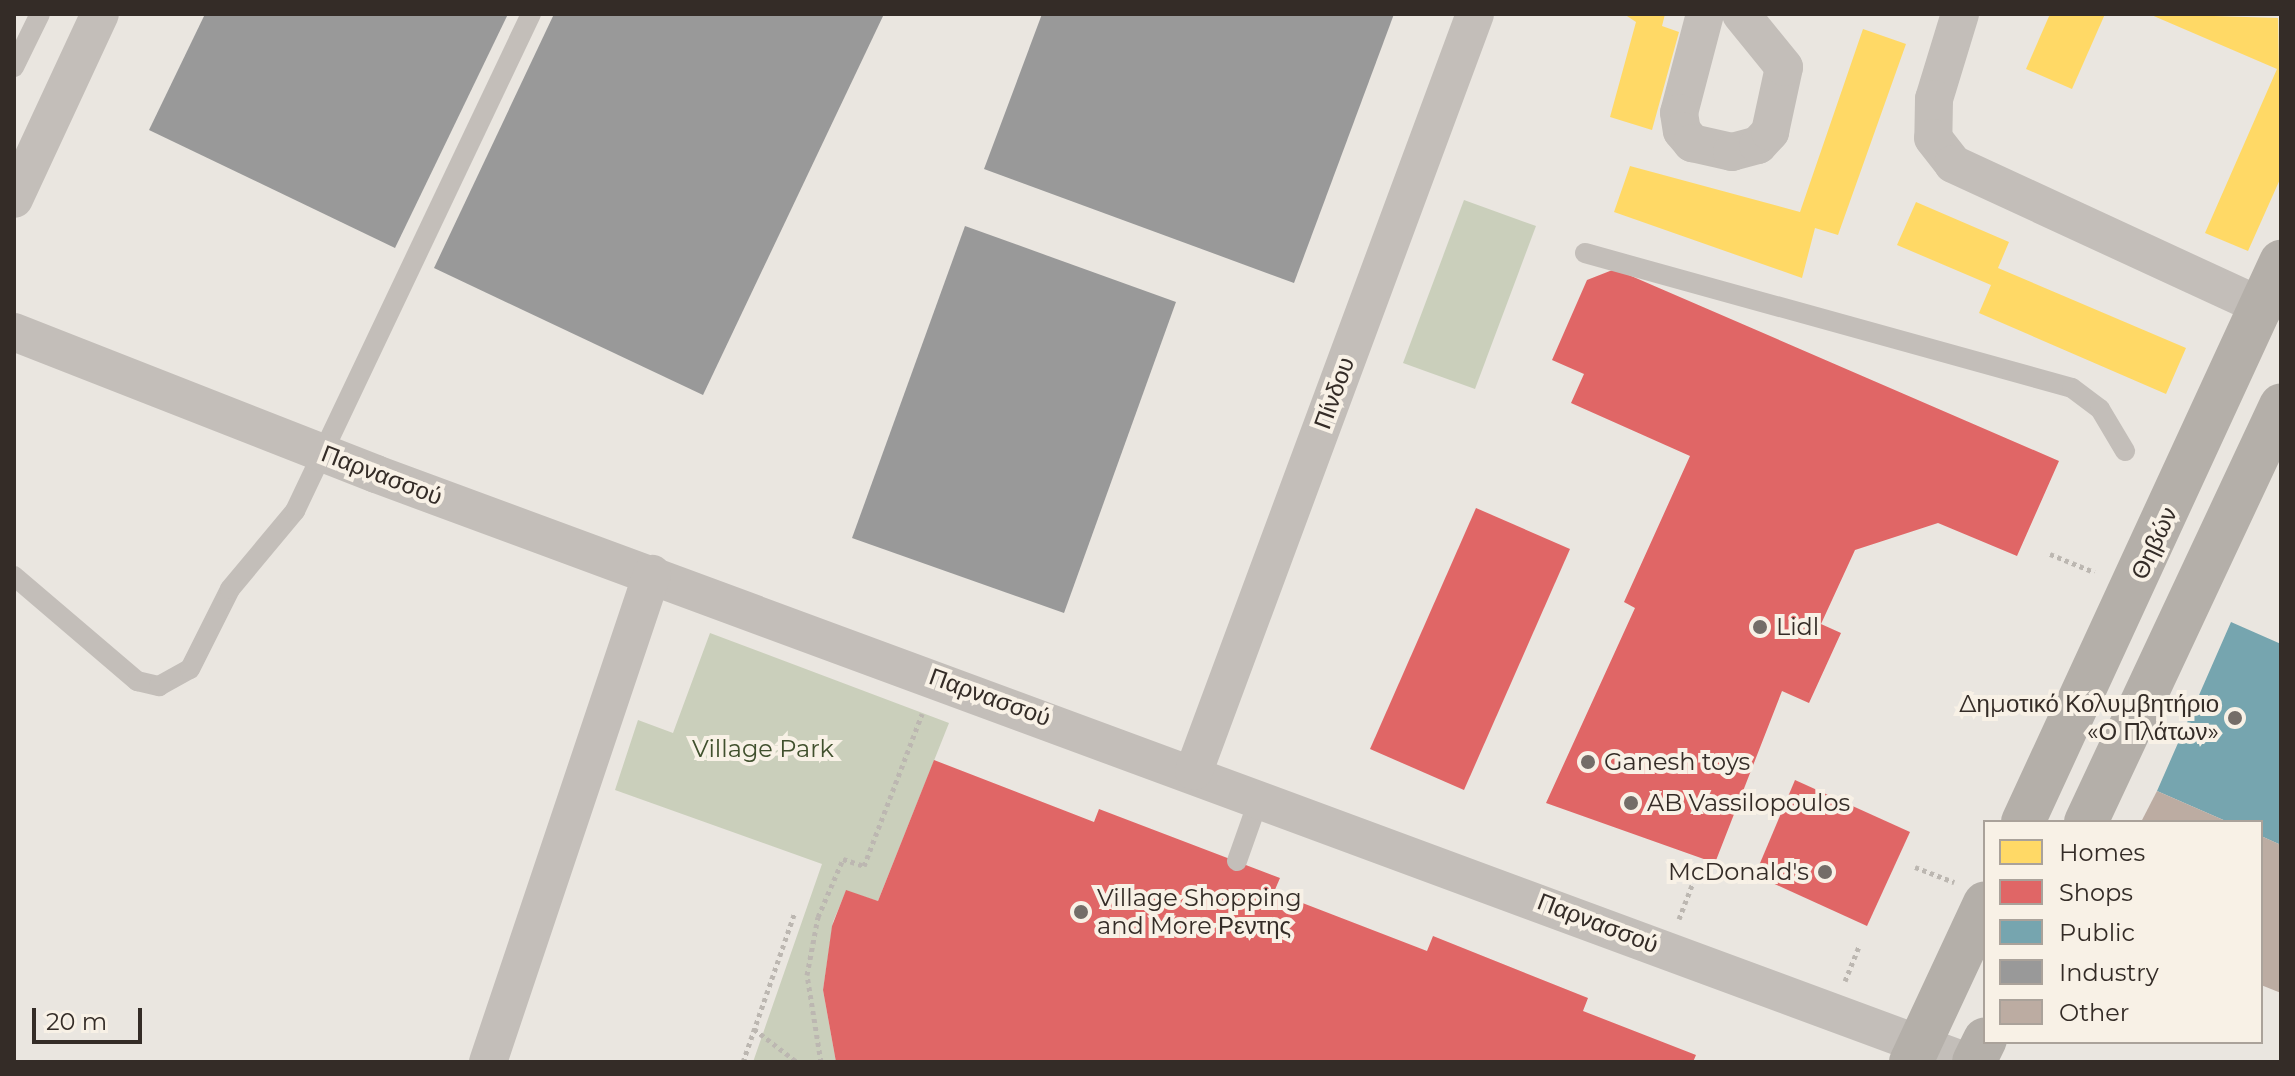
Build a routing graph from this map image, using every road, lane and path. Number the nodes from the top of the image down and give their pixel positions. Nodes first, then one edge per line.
1 (40, 14) edge
2 (100, 14) edge
3 (531, 14) edge
4 (1475, 14) edge
5 (1705, 14) edge
6 (1741, 14) edge
7 (1960, 14) edge
8 (14, 67) edge
9 (14, 199) edge
10 (1585, 253) dead end
11 (2281, 262) edge
12 (2264, 308) junction
13 (14, 332) edge
14 (2281, 405) edge
15 (2125, 451) dead end
16 (320, 452) junction
17 (652, 574) junction
18 (14, 576) edge
19 (936, 677) junction
20 (1194, 771) junction
21 (1260, 796) junction
22 (2024, 820) edge
23 (2087, 820) edge
24 (1237, 861) dead end
25 (1983, 907) edge
26 (795, 912) dead end
27 (754, 1029) junction
28 (1983, 1043) edge
29 (1916, 1053) edge
30 (488, 1062) edge
31 (743, 1062) edge
32 (797, 1062) edge
33 (821, 1062) edge
34 (1967, 1062) edge
35 (1974, 1062) edge

1 - 8 lane
2 - 9 street
3 - 16 lane
4 - 20 street, Πίνδου
5 - 6 street
7 - 12 street
10 - 15 lane
11 - 12 main road, Θηβών
12 - 22 main road, Θηβών
13 - 16 street, Παρνασσού
14 - 23 main road
16 - 17 street, Παρνασσού
16 - 18 lane
17 - 19 street, Παρνασσού
17 - 30 street
19 - 20 street, Παρνασσού
19 - 33 path
20 - 21 street, Παρνασσού
21 - 24 lane
21 - 29 street, Παρνασσού
25 - 29 main road
26 - 27 path
27 - 31 path
27 - 32 path
28 - 35 main road
29 - 34 street, Παρνασσού

